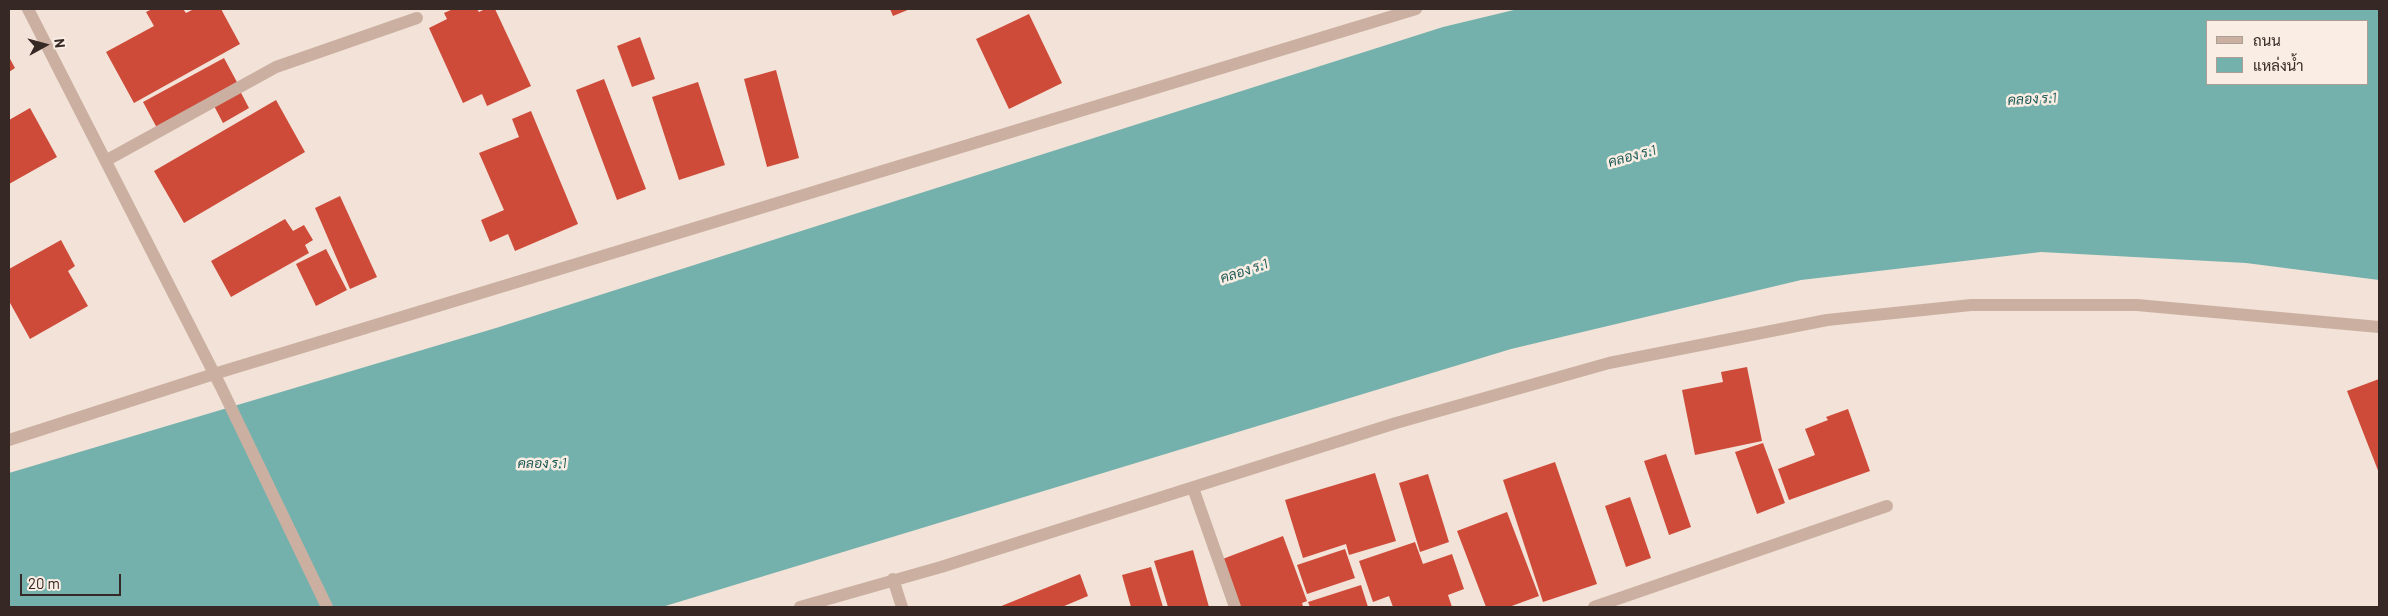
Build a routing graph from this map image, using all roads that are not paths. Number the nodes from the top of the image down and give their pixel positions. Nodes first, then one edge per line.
1 (28, 9) edge
2 (1416, 9) edge
3 (417, 18) dead end
4 (107, 160) junction
5 (2379, 327) edge
6 (214, 374) junction
7 (9, 440) edge
8 (1193, 488) junction
9 (1887, 506) dead end
10 (893, 579) junction
11 (327, 607) edge
12 (800, 607) edge
13 (902, 607) edge
14 (1235, 607) edge
15 (1594, 607) edge

1 - 4 street
2 - 6 street
3 - 4 street
4 - 6 street
5 - 8 street
6 - 7 street
6 - 11 street
8 - 10 street
8 - 14 street
9 - 15 street
10 - 12 street
10 - 13 street

